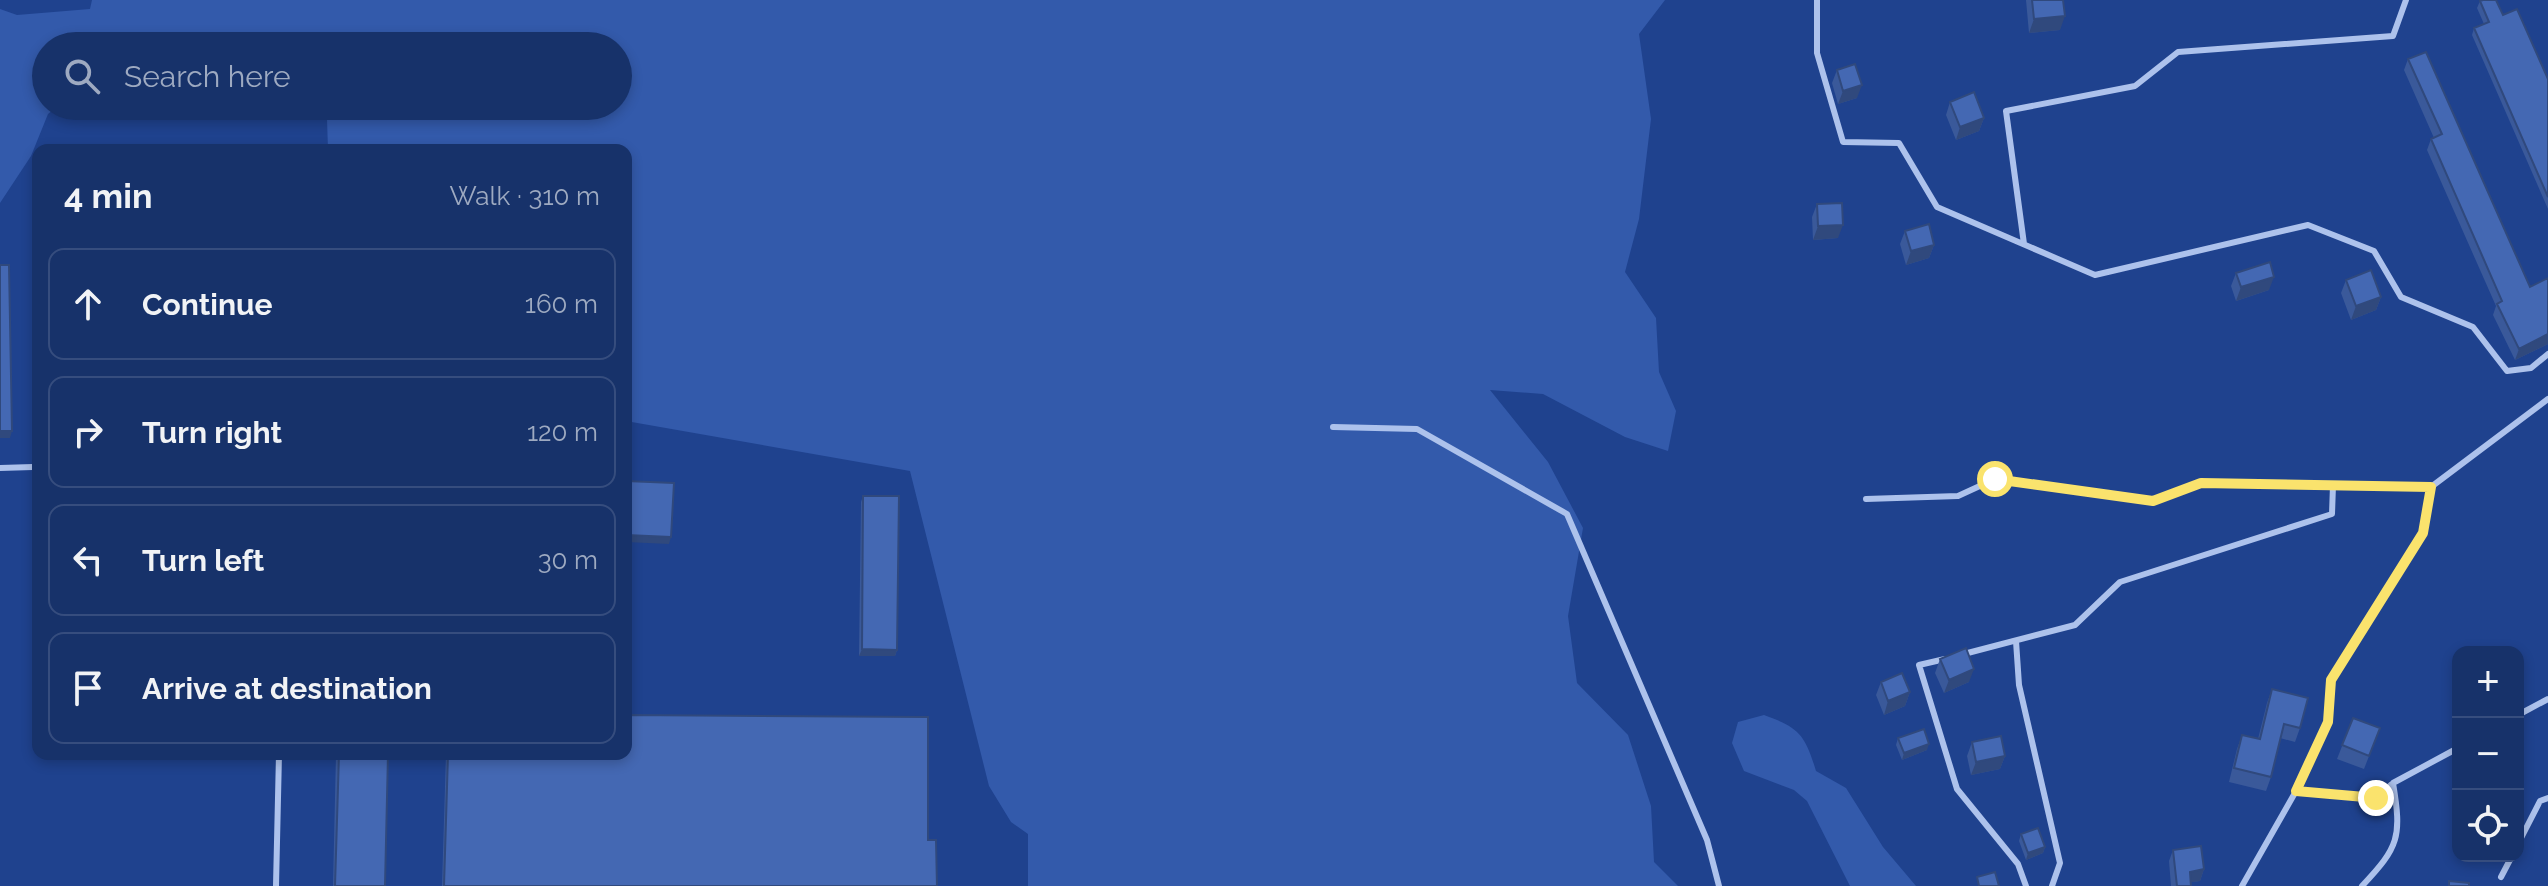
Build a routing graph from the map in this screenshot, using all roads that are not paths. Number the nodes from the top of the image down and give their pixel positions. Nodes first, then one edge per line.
1 (1817, 0) edge
2 (2406, 0) edge
3 (2024, 244) junction
4 (2548, 354) edge
5 (2548, 399) edge
6 (1333, 427) dead end
7 (32, 467) edge
8 (0, 468) edge
9 (2333, 485) junction
10 (2431, 487) junction
11 (1866, 499) dead end
12 (2016, 641) junction
13 (2548, 699) edge
14 (2524, 712) edge
15 (2452, 751) edge
16 (279, 760) edge
17 (2393, 783) junction
18 (2296, 791) junction
19 (2548, 798) edge
20 (2524, 832) edge
21 (2509, 862) edge
22 (2501, 877) dead end
23 (276, 886) edge
24 (1719, 886) edge
25 (2026, 886) edge
26 (2052, 886) edge
27 (2242, 886) edge
28 (2362, 886) edge

1 - 3 lane
2 - 3 lane
3 - 4 lane
5 - 10 lane
6 - 24 lane
7 - 8 lane
9 - 10 lane
9 - 11 lane
9 - 12 lane
10 - 18 lane
12 - 25 lane
12 - 26 lane
13 - 14 lane
15 - 17 lane
16 - 23 lane
17 - 18 lane
17 - 28 lane
18 - 27 lane
19 - 20 lane
21 - 22 lane

